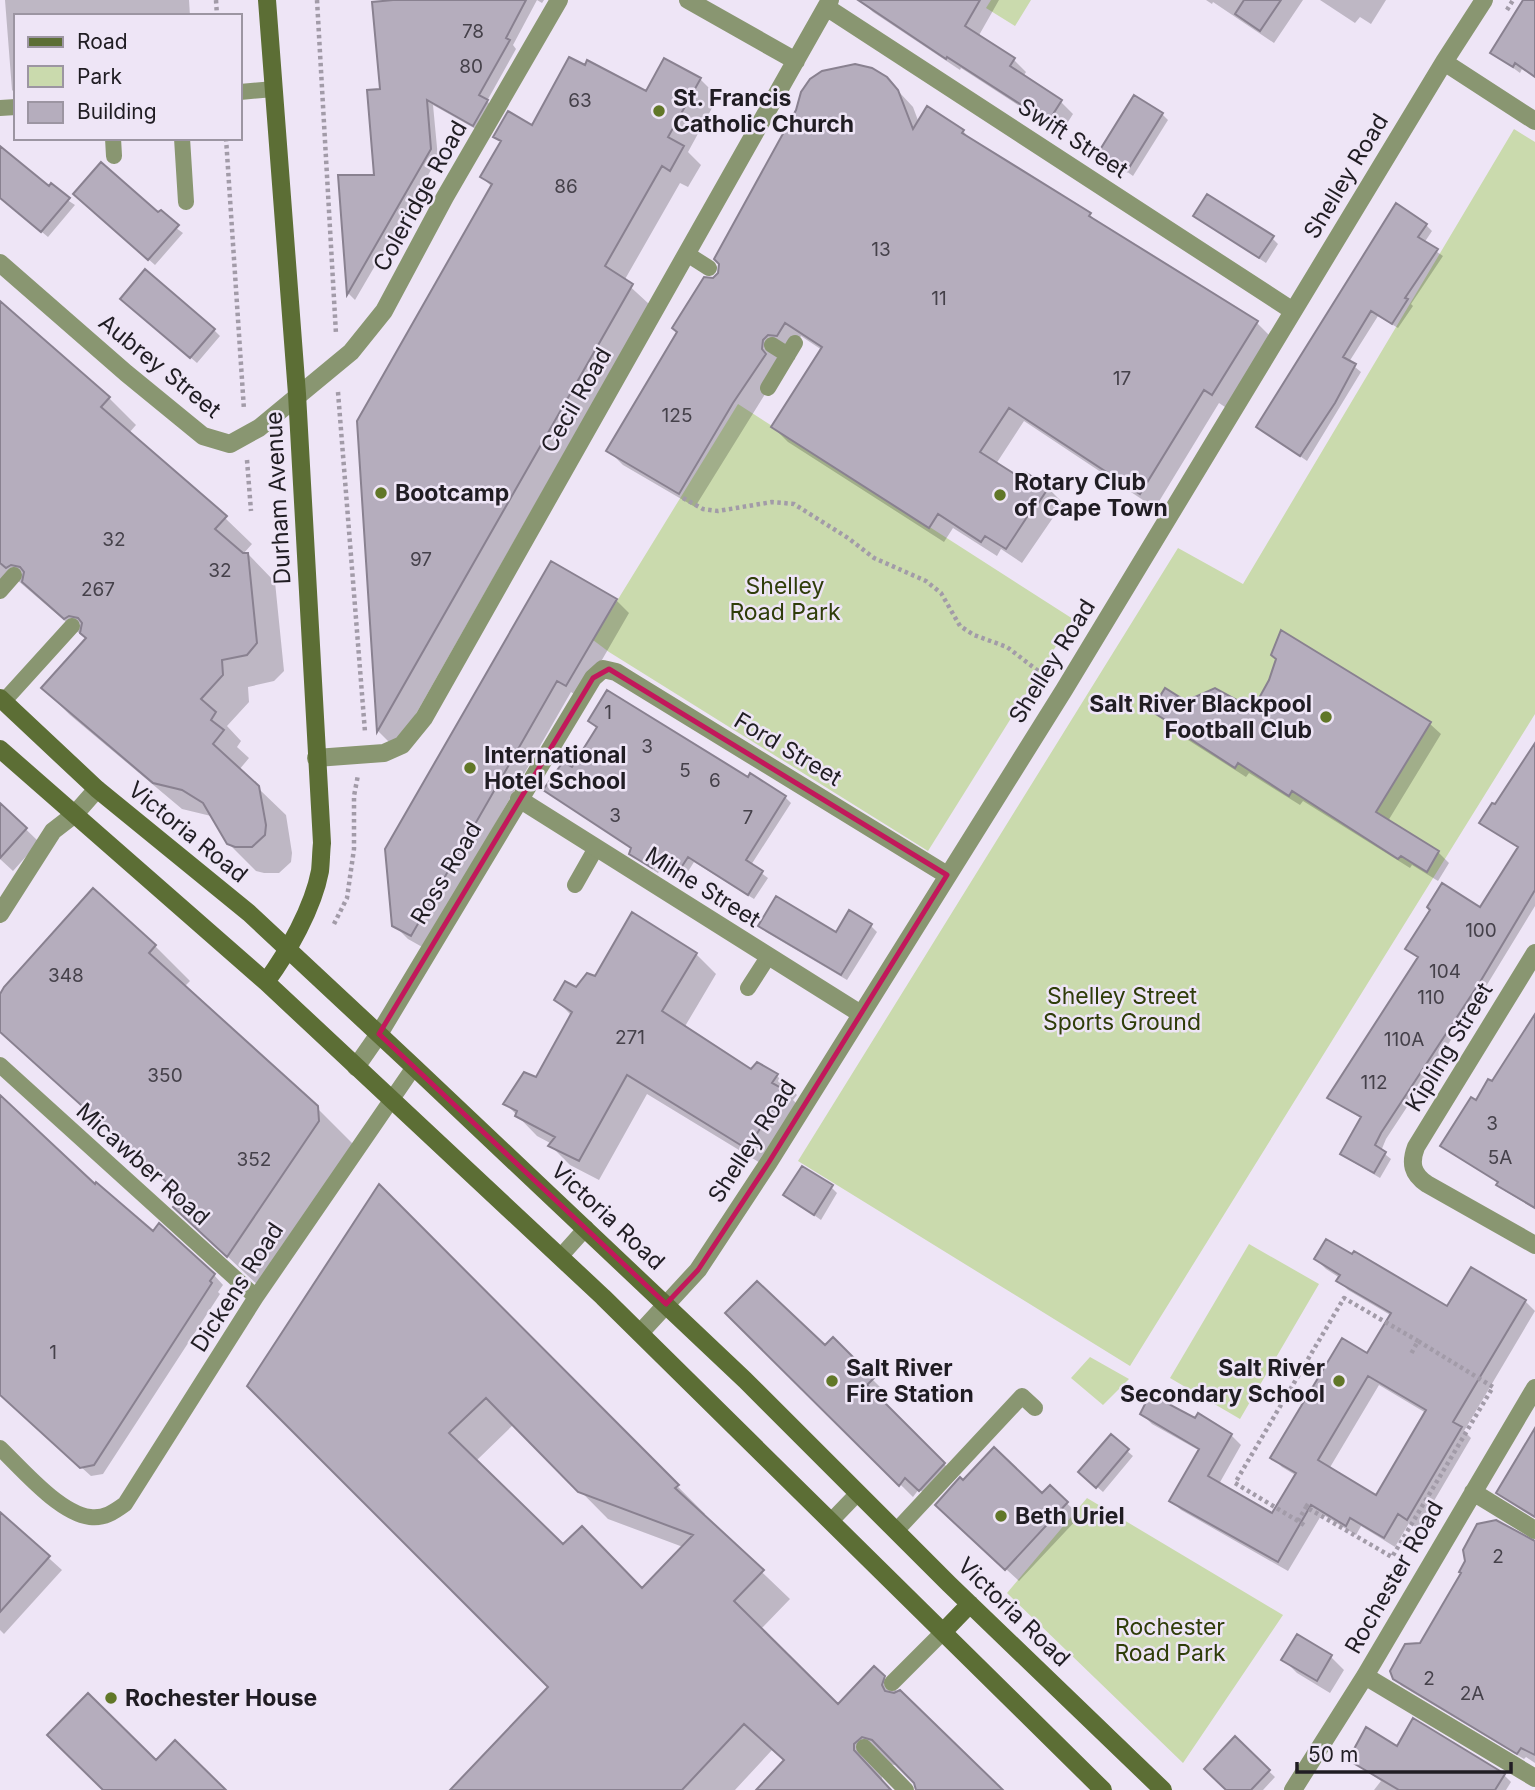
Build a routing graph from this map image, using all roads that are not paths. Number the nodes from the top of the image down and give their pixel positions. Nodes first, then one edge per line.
1 (267, 0) edge
2 (559, 0) edge
3 (688, 0) edge
4 (1484, 0) edge
5 (828, 3) edge
6 (796, 61) junction
7 (1444, 62) junction
8 (274, 89) junction
9 (242, 92) edge
10 (1535, 121) edge
11 (113, 140) edge
12 (182, 140) edge
13 (114, 156) dead end
14 (186, 202) dead end
15 (687, 254) junction
16 (0, 263) edge
17 (709, 268) dead end
18 (1293, 311) junction
19 (772, 345) dead end
20 (768, 388) dead end
21 (297, 394) junction
22 (14, 575) dead end
23 (0, 590) edge
24 (72, 626) dead end
25 (603, 669) joint
26 (2, 699) edge
27 (0, 749) edge
28 (316, 758) junction
29 (97, 789) junction
30 (519, 799) junction
31 (75, 814) junction
32 (596, 848) junction
33 (947, 875) junction
34 (575, 885) dead end
35 (0, 914) edge
36 (289, 950) junction
37 (1535, 953) edge
38 (768, 957) junction
39 (267, 982) junction
40 (748, 988) dead end
41 (861, 1014) junction
42 (379, 1034) junction
43 (0, 1065) edge
44 (356, 1067) junction
45 (414, 1067) junction
46 (392, 1099) junction
47 (586, 1228) junction
48 (1535, 1245) edge
49 (560, 1257) junction
50 (256, 1297) junction
51 (666, 1304) junction
52 (640, 1333) junction
53 (1535, 1388) edge
54 (1035, 1408) dead end
55 (0, 1448) edge
56 (1473, 1492) junction
57 (858, 1493) junction
58 (831, 1521) junction
59 (1535, 1530) edge
60 (896, 1531) junction
61 (970, 1604) junction
62 (944, 1631) junction
63 (1365, 1676) junction
64 (892, 1683) dead end
65 (864, 1747) dead end
66 (1535, 1778) edge
67 (906, 1790) edge
68 (1103, 1790) edge
69 (1163, 1790) edge
70 (1293, 1790) edge

1 - 8 main road, Durham Avenue
2 - 21 street, Coleridge Road
3 - 6 street
4 - 7 street, Shelley Road
5 - 6 street, Cecil Road
5 - 18 street, Swift Street
6 - 15 street, Cecil Road
7 - 10 street
7 - 18 street, Shelley Road
8 - 9 lane
8 - 21 main road, Durham Avenue
11 - 13 lane
12 - 14 lane
15 - 17 lane
15 - 28 street, Cecil Road
16 - 21 street, Aubrey Street
18 - 33 street, Shelley Road
19 - 20 lane
21 - 28 main road, Durham Avenue
22 - 23 lane
24 - 26 lane
25 - 30 street, Ross Road
25 - 33 street, Ford Street
26 - 29 main road, Victoria Road
27 - 31 main road
28 - 36 main road, Durham Avenue
29 - 31 street
29 - 36 main road, Victoria Road
30 - 32 street, Milne Street
30 - 42 street, Ross Road
31 - 35 street
31 - 39 main road
32 - 34 lane
32 - 38 street, Milne Street
33 - 41 street, Shelley Road
36 - 39 main road, Durham Avenue
36 - 42 main road, Victoria Road
37 - 48 street, Kipling Street
38 - 40 lane
38 - 41 street, Milne Street
39 - 44 main road
41 - 51 street, Shelley Road
42 - 44 street, Ross Road
42 - 45 main road, Victoria Road
43 - 50 lane, Micawber Road
44 - 46 main road
45 - 46 lane, Dickens Road
45 - 47 main road, Victoria Road
46 - 49 main road
46 - 50 lane, Dickens Road
47 - 49 lane
47 - 51 main road, Victoria Road
49 - 52 main road
50 - 55 lane, Dickens Road
51 - 52 street, Shelley Road
51 - 57 main road, Victoria Road
52 - 58 main road
53 - 56 street, Rochester Road
54 - 60 lane
56 - 59 street
56 - 63 street, Rochester Road
57 - 58 lane
57 - 60 main road, Victoria Road
58 - 62 main road
60 - 61 main road, Victoria Road
61 - 62 main road
61 - 69 main road, Victoria Road
62 - 64 lane
62 - 68 main road
63 - 66 street
63 - 70 street, Rochester Road
65 - 67 lane

